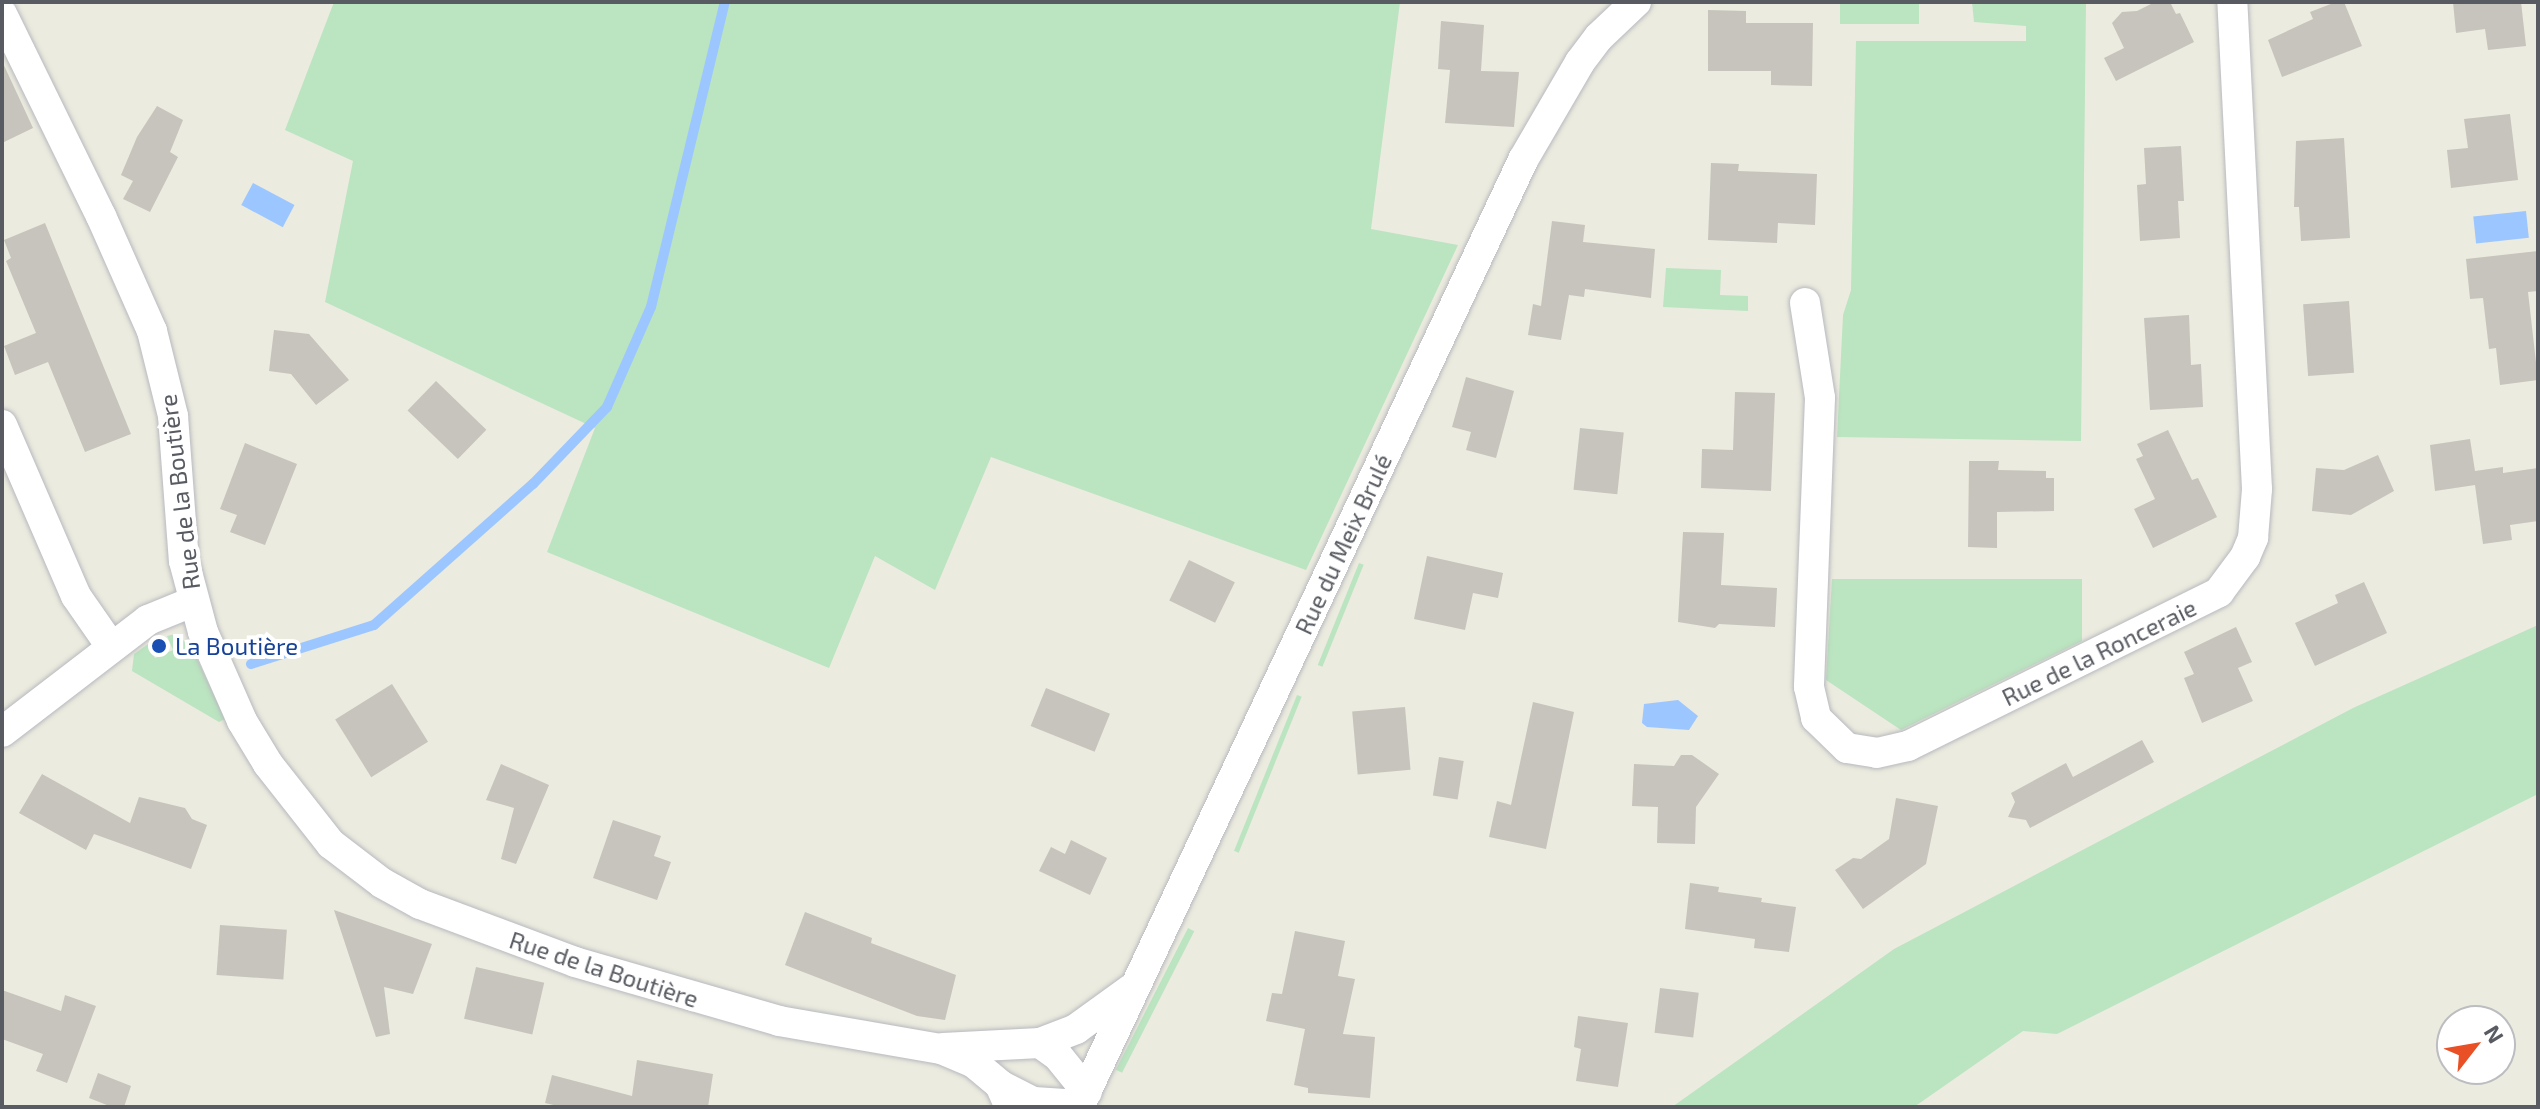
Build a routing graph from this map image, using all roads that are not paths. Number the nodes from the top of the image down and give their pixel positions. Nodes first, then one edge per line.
1 (1636, 2) edge
2 (2232, 2) edge
3 (2, 14) edge
4 (1805, 303) dead end
5 (2, 425) edge
6 (192, 602) junction
7 (110, 645) junction
8 (2, 732) edge
9 (1138, 983) junction
10 (1040, 1043) junction
11 (941, 1049) junction
12 (1005, 1096) edge
13 (1082, 1101) edge

1 - 9 street, Rue du Meix Brulé
2 - 4 street, Rue de la Ronceraie
3 - 6 street, Rue de la Boutière
5 - 7 street
6 - 7 street
6 - 11 street, Rue de la Boutière
7 - 8 street
9 - 10 street, Rue de la Boutière
9 - 13 street, Rue du Meix Brulé
10 - 11 street, Rue de la Boutière
10 - 13 street
11 - 12 street, Rue de la Boutière
12 - 13 street, Rue de la Boutière

